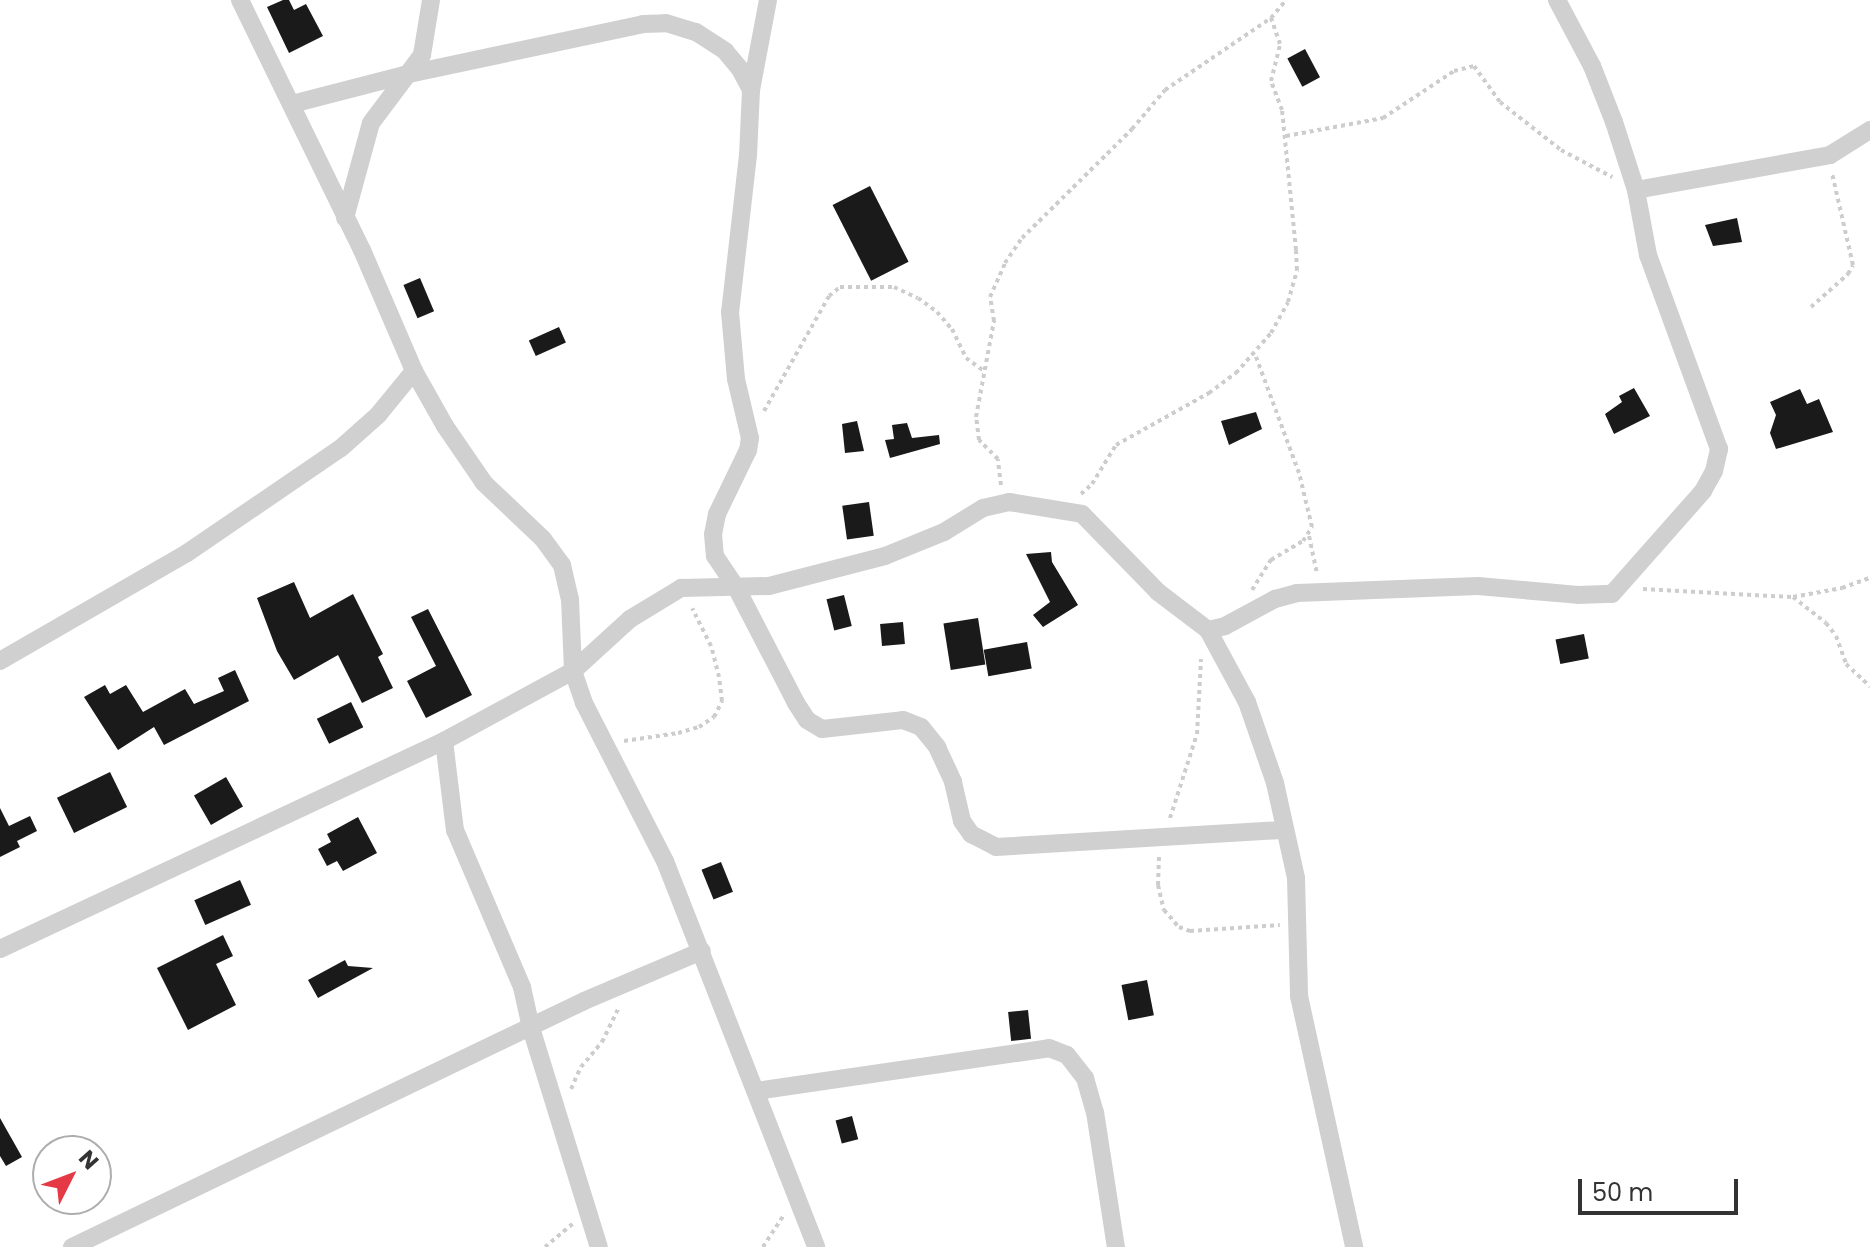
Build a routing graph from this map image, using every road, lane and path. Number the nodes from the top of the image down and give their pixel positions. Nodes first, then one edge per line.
1 (240, 0) edge
2 (431, 0) edge
3 (768, 0) edge
4 (1286, 0) edge
5 (1557, 0) edge
6 (1271, 18) junction
7 (404, 75) junction
8 (751, 90) junction
9 (292, 104) junction
10 (1870, 130) edge
11 (1286, 136) junction
12 (1830, 155) junction
13 (1636, 190) junction
14 (345, 218) junction
15 (1811, 307) dead end
16 (1255, 354) junction
17 (414, 371) junction
18 (985, 371) junction
19 (750, 438) junction
20 (1009, 502) junction
21 (1064, 509) junction
22 (1309, 536) junction
23 (1870, 578) edge
24 (1621, 587) junction
25 (681, 588) junction
26 (737, 589) junction
27 (1323, 591) junction
28 (1793, 597) junction
29 (1249, 610) junction
30 (1204, 628) junction
31 (0, 661) edge
32 (573, 671) junction
33 (1870, 686) edge
34 (444, 741) junction
35 (604, 741) junction
36 (1284, 830) junction
37 (1163, 837) junction
38 (1296, 924) junction
39 (0, 949) edge
40 (702, 951) junction
41 (631, 980) junction
42 (531, 1028) junction
43 (756, 1091) junction
44 (559, 1122) junction
45 (795, 1197) junction
46 (587, 1210) junction
47 (72, 1247) edge
48 (545, 1247) edge
49 (599, 1247) edge
50 (763, 1247) edge
51 (816, 1247) edge
52 (1116, 1247) edge
53 (1354, 1247) edge

1 - 9 street
2 - 7 street
3 - 8 street
4 - 6 path
5 - 13 street
6 - 11 path
6 - 18 path
7 - 8 street
7 - 9 street
7 - 14 street
8 - 19 street
9 - 14 street
10 - 12 street
11 - 13 path
11 - 16 path
12 - 13 street
12 - 15 path
13 - 24 street
14 - 17 street
16 - 21 path
16 - 22 path
17 - 31 street
17 - 32 street
18 - 19 path
18 - 20 path
19 - 26 street
20 - 21 street
20 - 26 street
21 - 30 street
22 - 27 path
22 - 29 path
23 - 28 path
24 - 27 street
24 - 28 path
25 - 26 street
25 - 32 street
25 - 35 path
26 - 37 street
27 - 29 street
28 - 33 path
29 - 30 street
30 - 36 street
30 - 37 path
32 - 34 street
32 - 35 street
34 - 39 street
34 - 42 street
35 - 40 street
36 - 37 street
36 - 38 street
37 - 38 path
38 - 53 street
40 - 41 street
40 - 43 street
41 - 42 street
41 - 44 path
42 - 44 street
42 - 47 street
43 - 45 street
43 - 52 street
44 - 46 street
45 - 50 path
45 - 51 street
46 - 48 path
46 - 49 street

